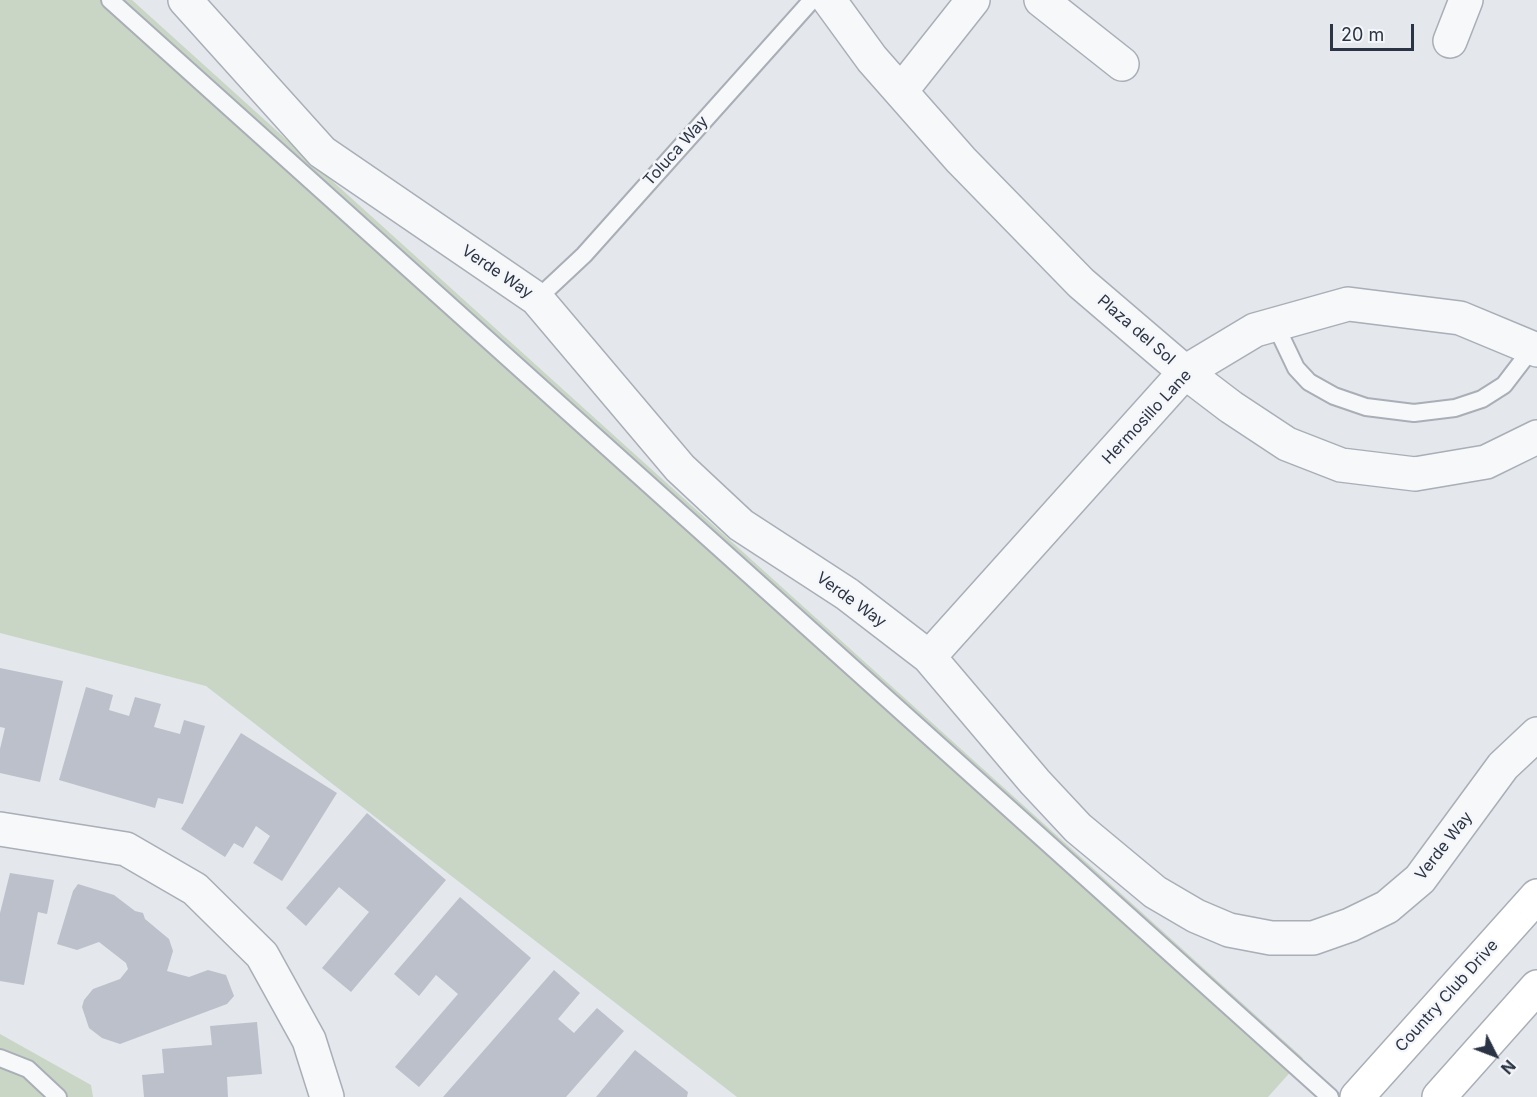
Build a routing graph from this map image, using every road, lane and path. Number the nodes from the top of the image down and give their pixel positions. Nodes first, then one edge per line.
1 (110, 0) edge
2 (185, 0) edge
3 (812, 0) edge
4 (829, 0) edge
5 (974, 0) edge
6 (1041, 0) edge
7 (1466, 0) edge
8 (1450, 41) dead end
9 (1122, 64) dead end
10 (901, 91) junction
11 (537, 298) junction
12 (1275, 324) junction
13 (1535, 349) edge
14 (1185, 372) junction
15 (1537, 437) edge
16 (929, 657) junction
17 (1537, 734) edge
18 (0, 829) edge
19 (1537, 896) edge
20 (1537, 987) edge
21 (0, 1058) edge
22 (58, 1097) edge
23 (327, 1097) edge
24 (1330, 1097) edge
25 (1357, 1097) edge
26 (1439, 1097) edge

1 - 24 lane
2 - 11 street, Verde Way
3 - 11 lane, Toluca Way
4 - 10 street, Plaza del Sol
5 - 10 street
6 - 9 street
7 - 8 street
10 - 14 street, Plaza del Sol
11 - 16 street, Verde Way
12 - 13 street, Hermosillo Lane
12 - 13 lane
12 - 14 street, Hermosillo Lane
14 - 15 street, Plaza del Sol
14 - 16 street, Hermosillo Lane
16 - 17 street, Verde Way
18 - 23 street
19 - 25 main road, Country Club Drive
20 - 26 main road
21 - 22 lane

